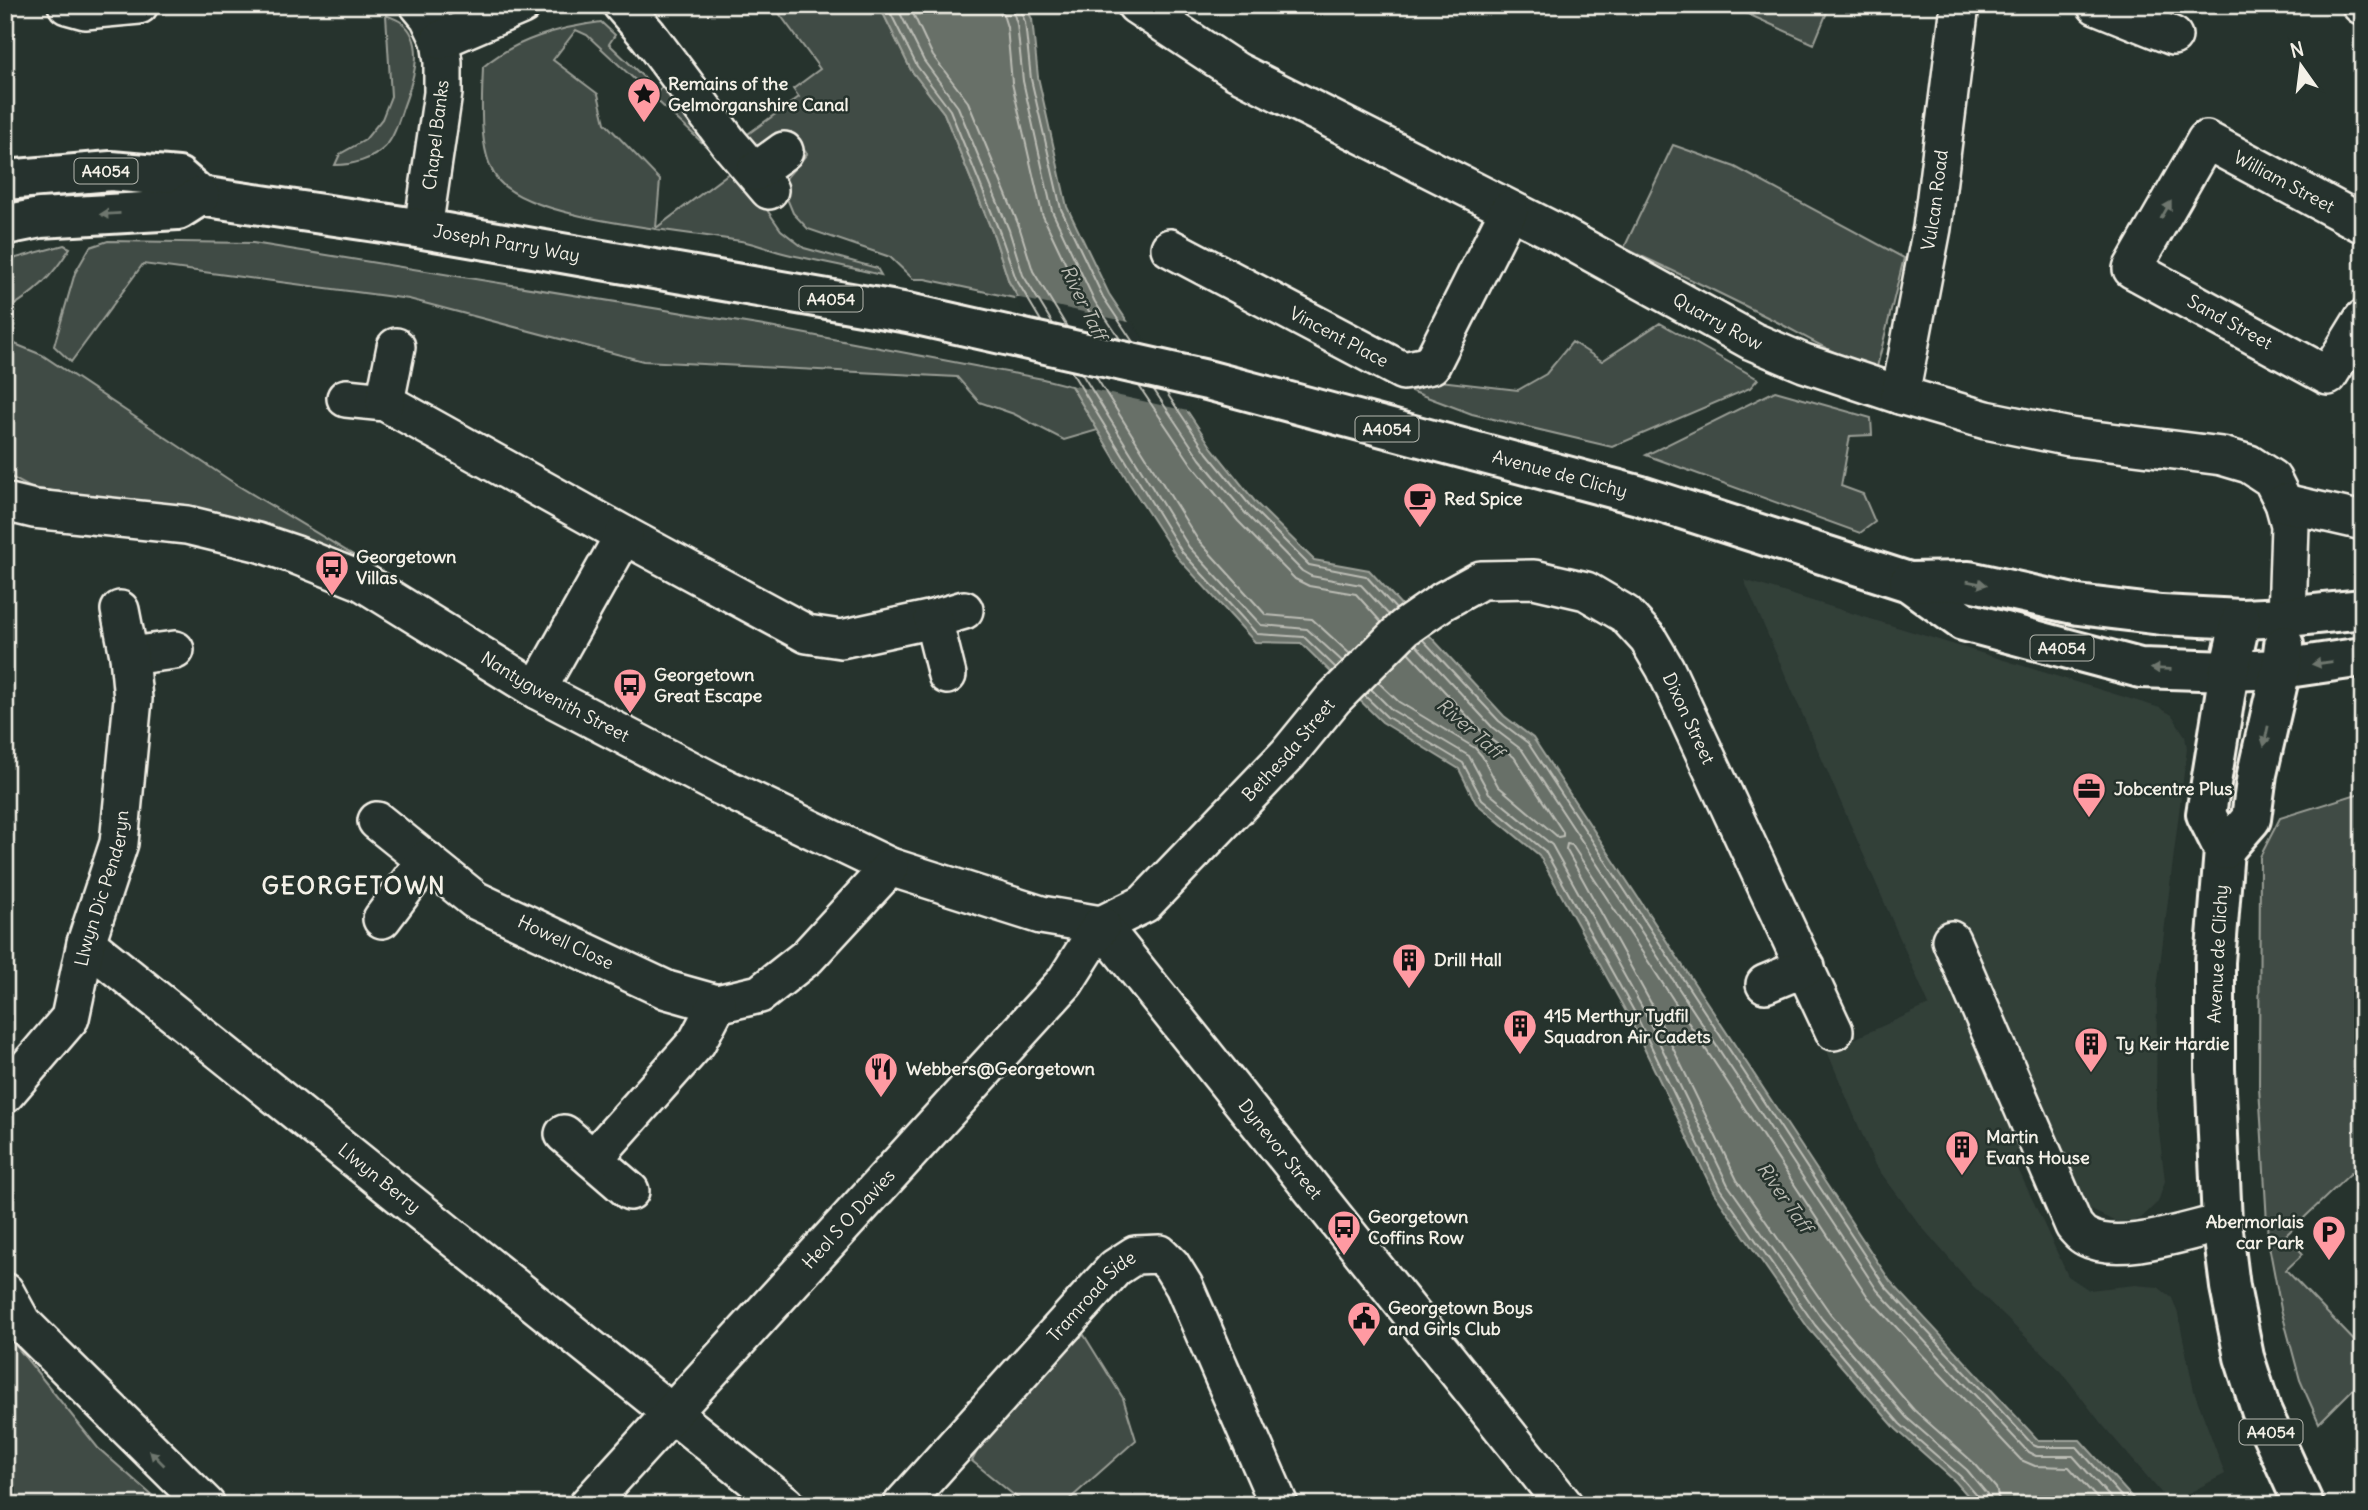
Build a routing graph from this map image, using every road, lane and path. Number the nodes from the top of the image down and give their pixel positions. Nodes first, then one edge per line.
1 (67, 5) edge
2 (139, 5) edge
3 (419, 5) edge
4 (522, 5) edge
5 (622, 5) edge
6 (1136, 5) edge
7 (1960, 5) edge
8 (2096, 5) edge
9 (2174, 36) dead end
10 (440, 40) junction
11 (784, 151) dead end
12 (5, 180) edge
13 (200, 196) junction
14 (1508, 210) junction
15 (2363, 223) edge
16 (5, 225) edge
17 (423, 229) junction
18 (1170, 248) dead end
19 (2132, 269) joint
20 (2363, 319) edge
21 (396, 347) dead end
22 (1207, 380) joint
23 (1900, 395) junction
24 (346, 398) dead end
25 (385, 402) junction
26 (5, 502) edge
27 (2284, 503) junction
28 (2363, 521) edge
29 (624, 535) junction
30 (2289, 559) junction
31 (1481, 580) joint
32 (1909, 582) junction
33 (2363, 609) edge
34 (120, 610) dead end
35 (2287, 617) junction
36 (2241, 619) junction
37 (175, 650) dead end
38 (129, 656) junction
39 (2363, 657) edge
40 (2281, 669) junction
41 (2229, 671) junction
42 (947, 675) dead end
43 (537, 690) junction
44 (377, 821) dead end
45 (2224, 850) junction
46 (426, 860) junction
47 (890, 867) junction
48 (382, 919) dead end
49 (1101, 925) junction
50 (1951, 940) dead end
51 (86, 943) junction
52 (1806, 967) junction
53 (1765, 984) dead end
54 (717, 1004) junction
55 (1834, 1031) dead end
56 (5, 1094) edge
57 (564, 1134) dead end
58 (593, 1159) junction
59 (630, 1191) dead end
60 (2222, 1223) junction
61 (5, 1292) edge
62 (673, 1414) junction
63 (206, 1505) edge
64 (589, 1505) edge
65 (786, 1505) edge
66 (902, 1505) edge
67 (1279, 1505) edge
68 (1564, 1505) edge
69 (2304, 1505) edge

1 - 2 street
3 - 10 street, Chapel Banks
4 - 10 street
5 - 11 street
6 - 14 street, Quarry Row
7 - 23 street, Vulcan Road
8 - 9 street
10 - 17 street, Chapel Banks
12 - 13 main road, Joseph Parry Way / A4054
13 -> 16 main road
13 - 17 main road, Joseph Parry Way / A4054
14 - 18 street, Vincent Place
14 - 23 street, Quarry Row
19 -> 15 street, William Street
17 - 22 main road, Joseph Parry Way / A4054
19 - 20 street, Sand Street
21 - 25 street
22 - 32 main road, Avenue de Clichy / A4054
23 - 27 street, Quarry Row
24 - 25 street
25 - 29 street
26 - 43 street, Nantygwenith Street
27 - 28 street
27 - 30 street, Quarry Row
29 - 42 street
29 - 43 street
30 - 35 street, Quarry Row
30 - 36 street
31 - 49 street, Bethesda Street
31 - 52 street, Dixon Street
32 -> 36 main road, Avenue de Clichy / A4054
41 -> 32 main road, Avenue de Clichy / A4054
33 - 35 main road
34 - 38 street, Llwyn Dic Penderyn
35 - 36 main road, A4054
35 - 40 main road
36 - 41 main road
37 - 38 street
38 - 51 street, Llwyn Dic Penderyn
39 -> 40 main road
40 - 41 main road, A4054
40 -> 45 main road
41 - 45 main road
43 - 47 street, Nantygwenith Street
44 - 46 street, Howell Close
45 - 60 main road, Avenue de Clichy / A4054
46 - 48 street
46 - 54 street, Howell Close
47 - 49 street, Nantygwenith Street
47 - 54 street, Howell Close
49 - 62 street, Heol S O Davies
49 - 68 street, Dynevor Street
50 - 60 street
51 - 56 street, Llwyn Dic Penderyn
51 - 62 street, Llwyn Berry
52 - 53 street
52 - 55 street, Dixon Street
54 - 58 street
57 - 58 street
58 - 59 street
60 - 69 main road, Avenue de Clichy / A4054
63 -> 61 street
62 - 64 street, Heol S O Davies
62 - 65 street, Llwyn Berry
66 - 67 street, Tramroad Side

